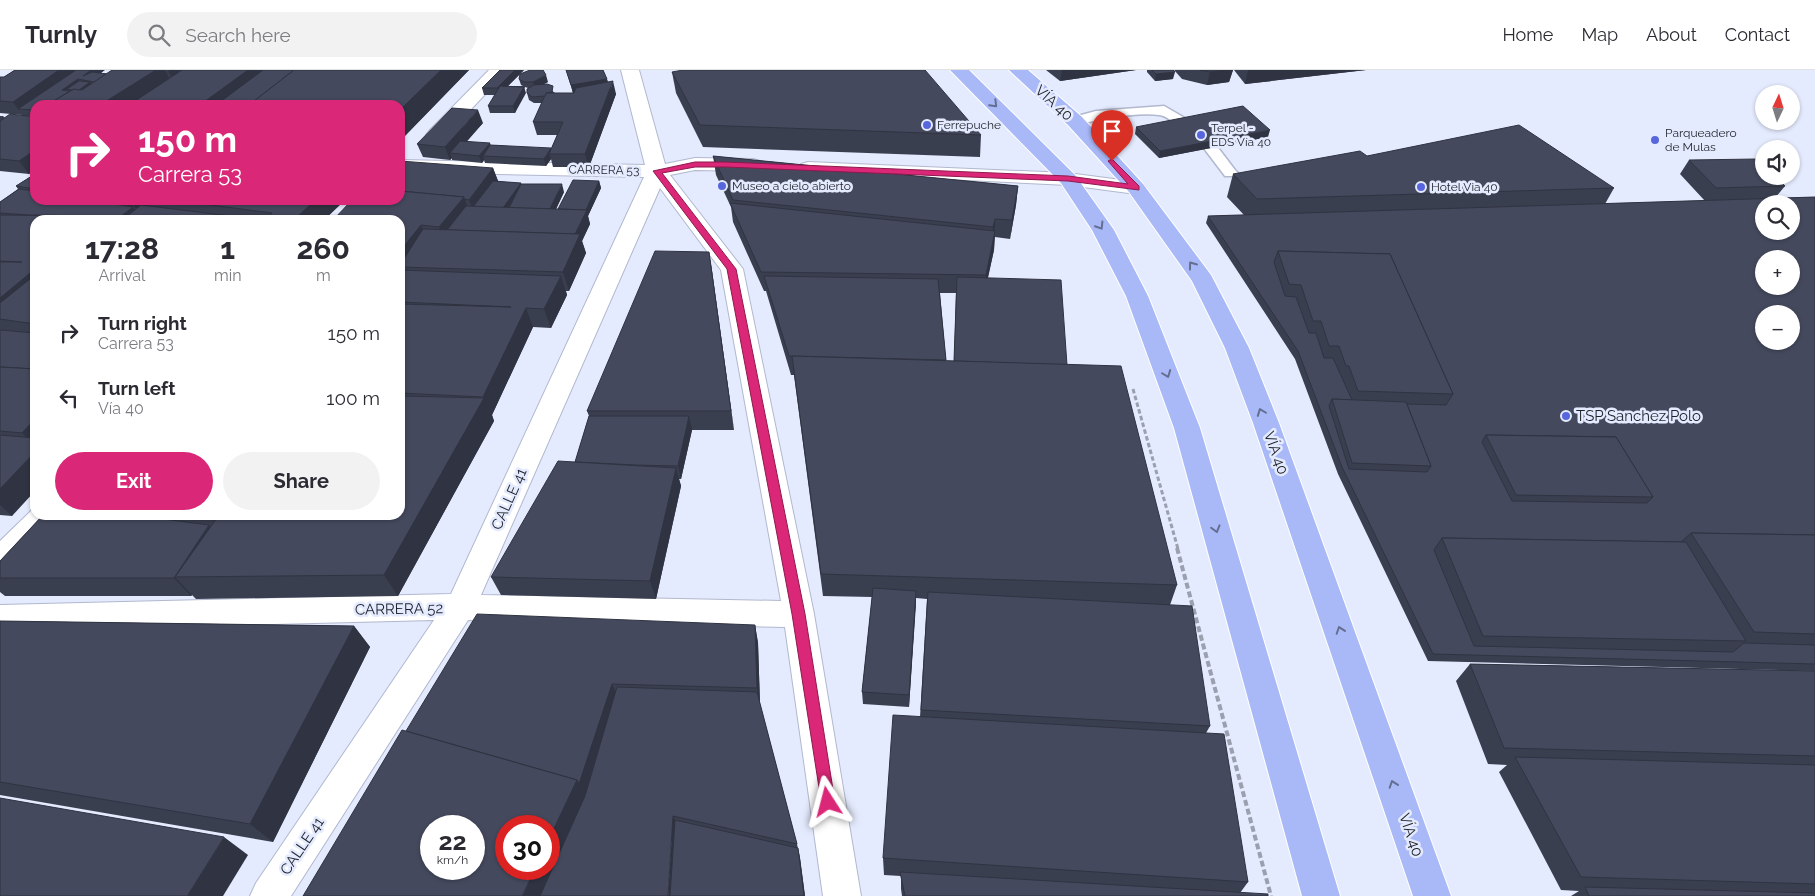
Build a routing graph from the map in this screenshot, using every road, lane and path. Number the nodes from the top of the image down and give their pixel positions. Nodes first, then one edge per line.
1 (499, 70) edge
2 (630, 70) edge
3 (959, 70) edge
4 (1018, 70) edge
5 (1074, 121) junction
6 (1185, 124) edge
7 (1211, 148) edge
8 (405, 165) edge
9 (405, 168) edge
10 (657, 171) junction
11 (1230, 174) dead end
12 (1068, 179) junction
13 (1136, 188) junction
14 (1132, 386) dead end
15 (41, 520) edge
16 (0, 559) edge
17 (460, 607) junction
18 (799, 614) junction
19 (0, 618) edge
20 (269, 896) edge
21 (842, 896) edge
22 (1270, 896) edge
23 (1321, 896) edge
24 (1432, 896) edge

1 - 8 street
2 - 10 street
3 -> 12 highway
4 - 5 highway, VÍA 40
5 - 6 lane
5 - 13 highway, VÍA 40
7 - 11 lane
9 - 10 street, CARRERA 53
10 - 12 street, CARRERA 53
10 - 17 street, CALLE 41
10 - 18 street
12 - 13 street, CARRERA 53
12 -> 23 highway
24 -> 13 highway, VÍA 40
14 - 22 path
15 - 16 street
17 - 18 street, CARRERA 52
17 - 19 street, CARRERA 52
17 - 20 street, CALLE 41
18 - 21 street

